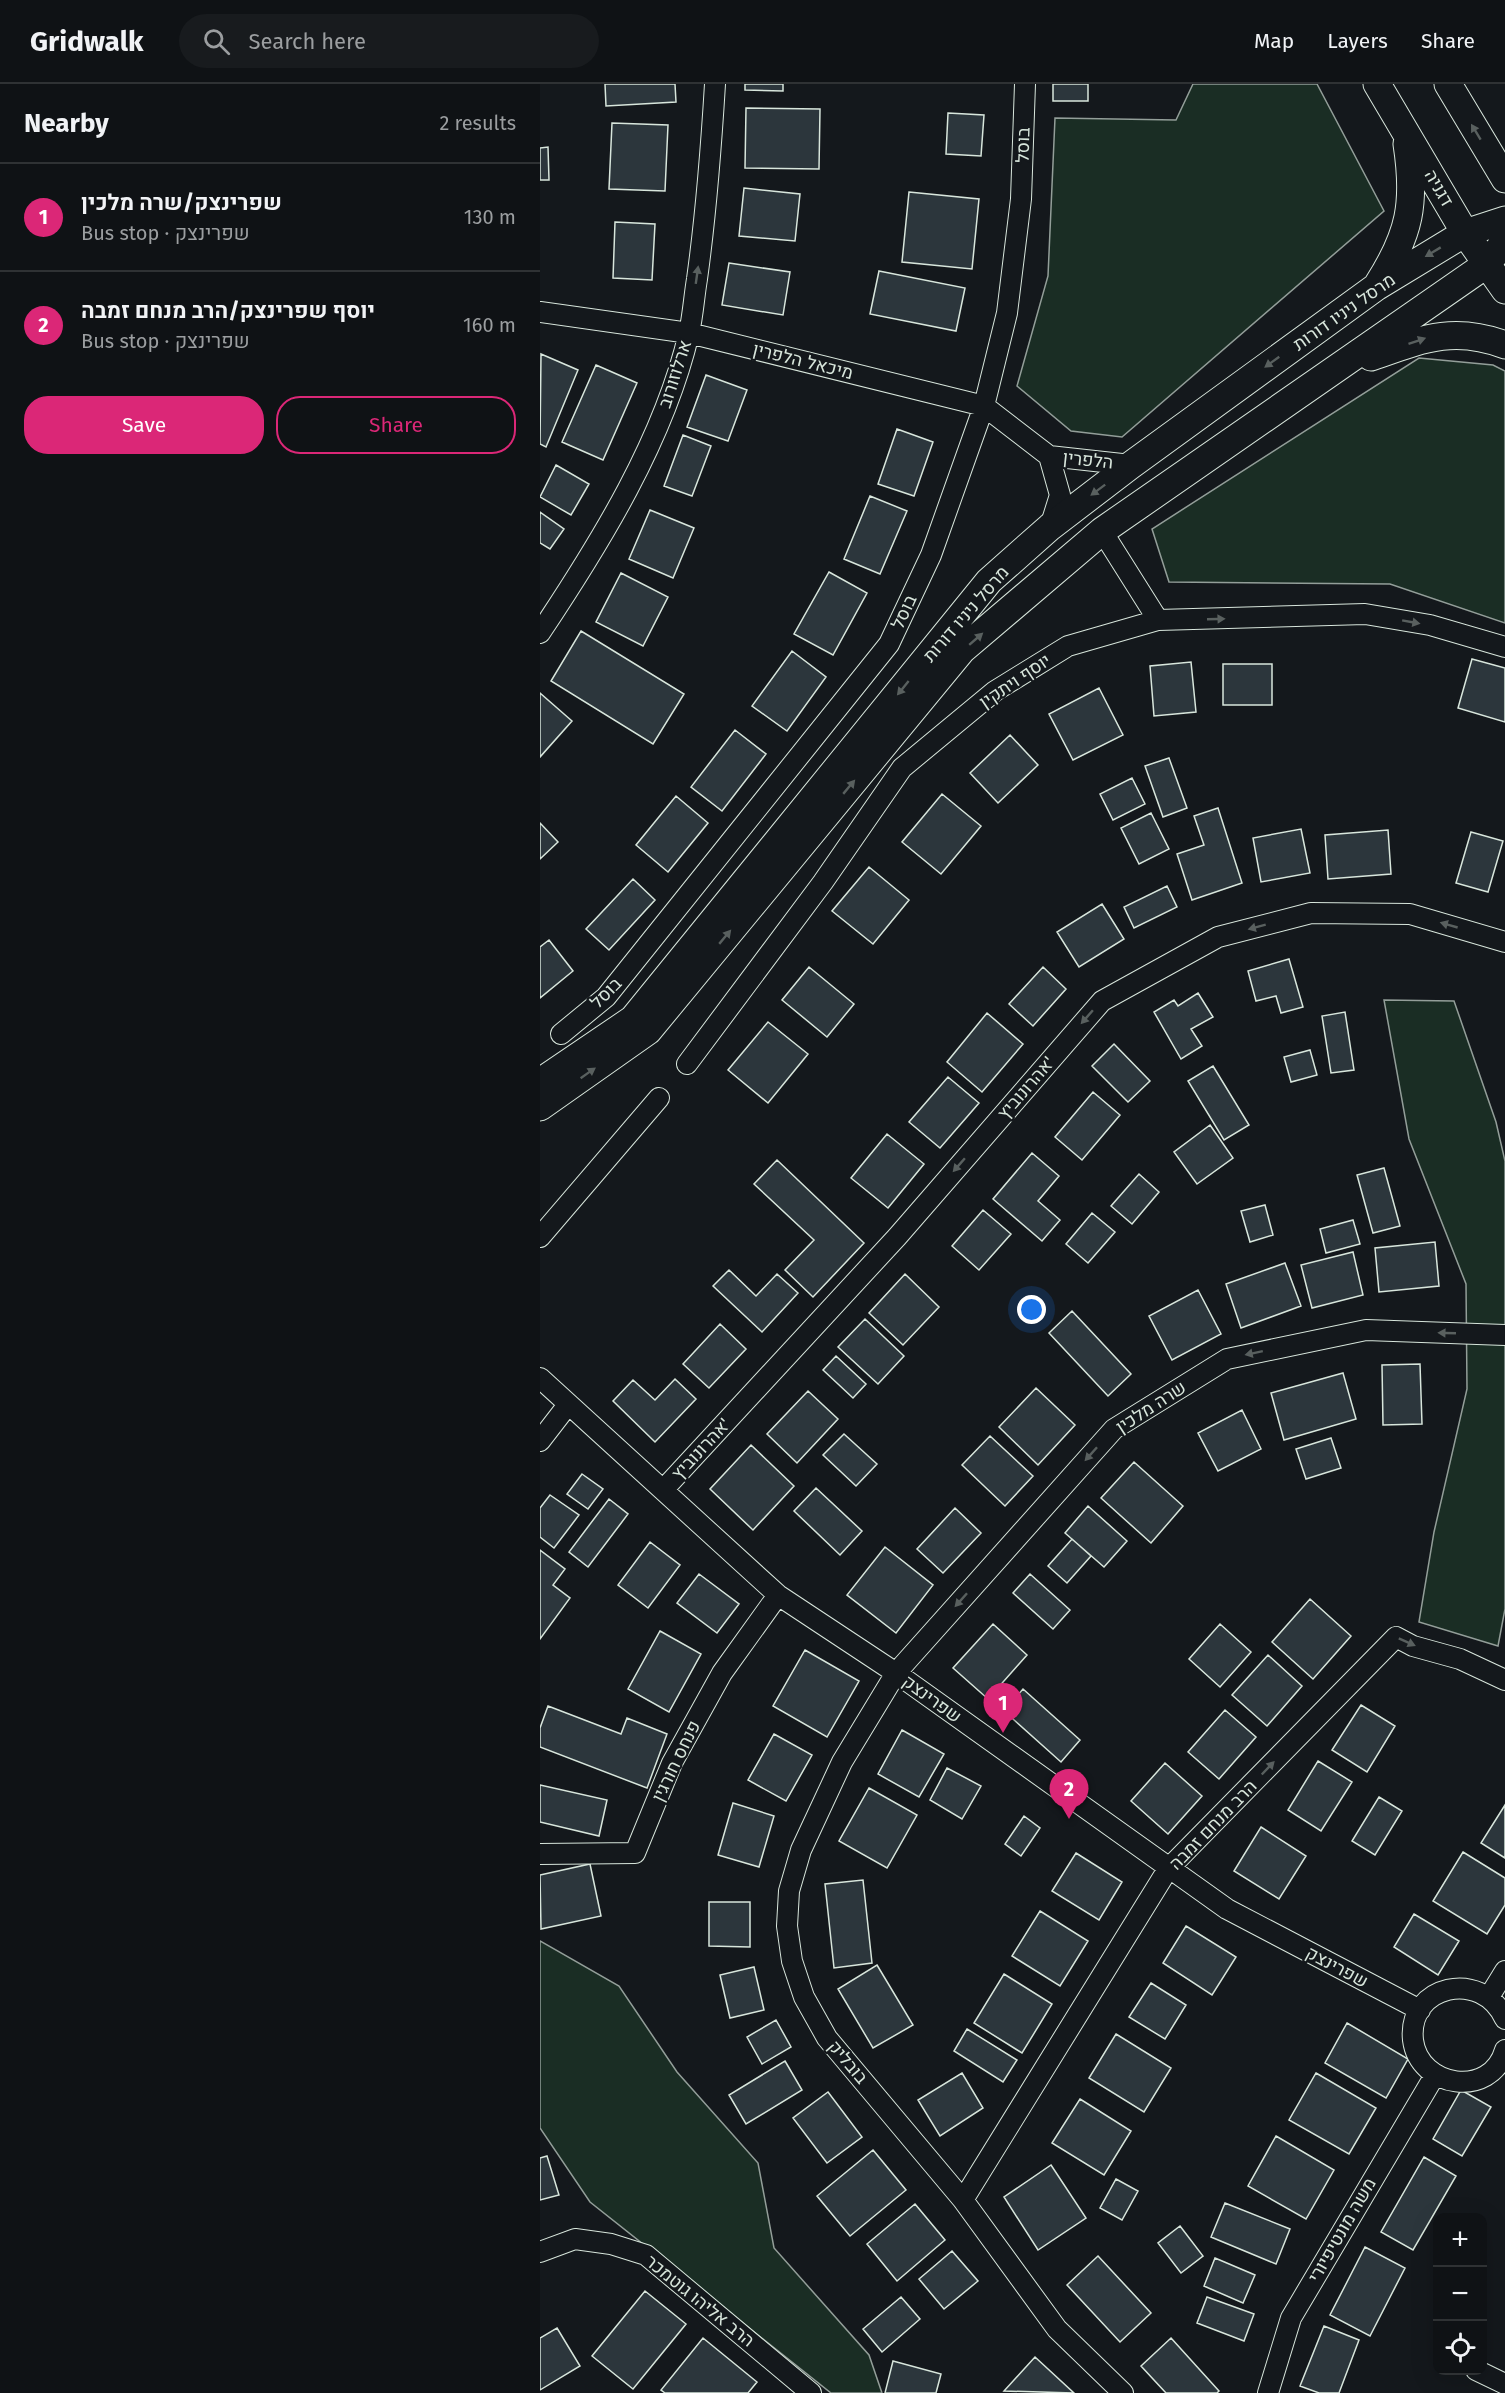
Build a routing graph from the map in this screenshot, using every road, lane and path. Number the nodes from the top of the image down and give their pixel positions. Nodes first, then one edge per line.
1 (715, 84) edge
2 (1025, 84) edge
3 (1377, 84) edge
4 (1448, 84) edge
5 (1406, 131) junction
6 (1505, 179) edge
7 (1505, 220) edge
8 (1465, 233) junction
9 (1505, 241) edge
10 (1487, 264) junction
11 (1376, 287) junction
12 (1505, 290) edge
13 (540, 312) edge
14 (689, 333) junction
15 (1505, 345) edge
16 (1342, 367) junction
17 (984, 406) junction
18 (1049, 456) junction
19 (1131, 465) junction
20 (1050, 527) junction
21 (1102, 531) junction
22 (1158, 620) junction
23 (540, 633) edge
24 (1505, 647) edge
25 (1505, 942) edge
26 (561, 1034) dead end
27 (687, 1064) dead end
28 (540, 1082) edge
29 (659, 1098) dead end
30 (540, 1107) edge
31 (540, 1237) edge
32 (1505, 1335) edge
33 (540, 1378) edge
34 (567, 1406) junction
35 (540, 1441) edge
36 (663, 1490) junction
37 (778, 1595) junction
38 (896, 1673) junction
39 (1505, 1680) edge
40 (540, 1854) edge
41 (1168, 1869) junction
42 (1505, 1971) edge
43 (1489, 1996) junction
44 (1420, 2010) junction
45 (1505, 2019) edge
46 (1505, 2053) edge
47 (1435, 2075) junction
48 (963, 2200) junction
49 (540, 2252) edge
50 (1486, 2375) edge
51 (1505, 2384) edge
52 (811, 2393) edge
53 (1124, 2393) edge
54 (1268, 2393) edge

14 -> 1 street, ארלוזורוב
2 - 17 street, בוסל
3 - 5 street, דגניה
6 -> 4 street
5 - 8 street, דגניה
5 - 11 street
7 - 8 street, מרסל ניניו דורות
8 - 10 street, דגניה
8 -> 11 street, מרסל ניניו דורות
9 - 10 street, מרסל ניניו דורות
10 - 12 street, דגניה
10 - 16 street, מרסל ניניו דורות
11 -> 19 street, מרסל ניניו דורות
13 - 14 street, מיכאל הלפרין
14 - 17 street, מיכאל הלפרין
14 - 23 street, ארלוזורוב
16 -> 15 street
16 - 21 street, מרסל ניניו דורות
17 - 18 street, מיכאל הלפרין
17 - 26 street, בוסל
18 - 19 street, הלפרין
18 - 20 street, הלפרין
19 -> 20 street, מרסל ניניו דורות
20 -> 28 street, מרסל ניניו דורות
21 - 22 street
30 -> 21 street, מרסל ניניו דורות
22 -> 24 street, יוסף ויתקין
22 - 27 street, יוסף ויתקין
25 -> 36 street, אהרונוביץ'
29 - 31 street
32 -> 38 street, שרה מלכין
33 - 34 street, שפרינצק
34 - 35 street
34 - 36 street, שפרינצק
36 - 37 street, שפרינצק
37 - 38 street, שפרינצק
37 - 40 street, פנחס חורגין
38 - 41 street, שפרינצק
38 - 48 street, בובליק
41 -> 39 street, הרב מנחם זמבה
41 - 44 street, שפרינצק
41 - 48 street, הרב מנחם זמבה
42 - 43 street
43 - 44 street
43 - 45 street
44 - 47 street
46 - 47 street
47 - 54 street, משה מונטיפיורי
48 - 53 street, בובליק
49 - 52 street, הרב אליהו גוטמכר
50 - 51 street

